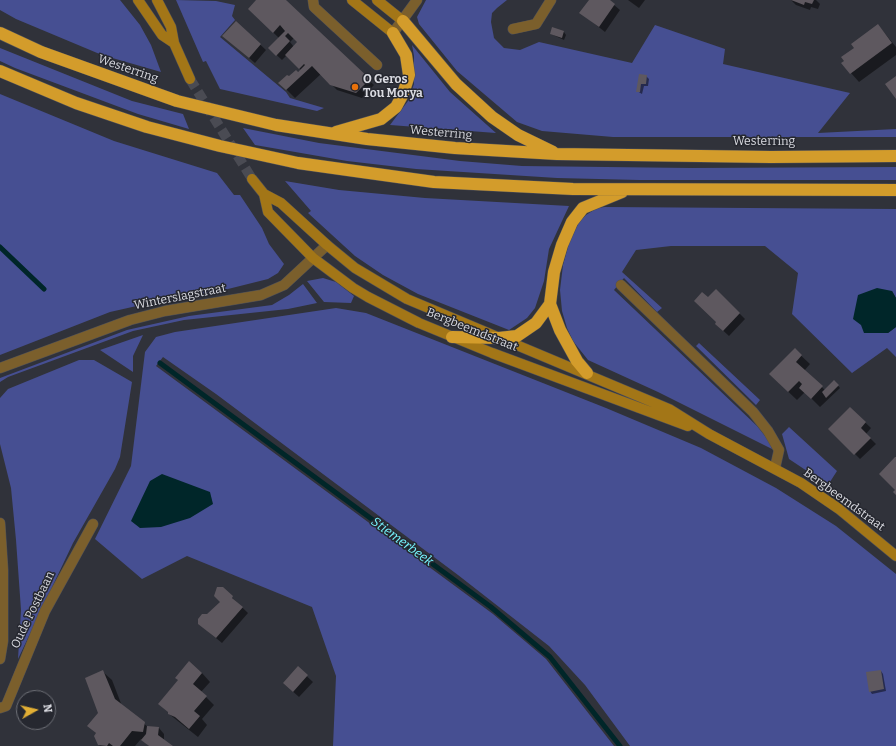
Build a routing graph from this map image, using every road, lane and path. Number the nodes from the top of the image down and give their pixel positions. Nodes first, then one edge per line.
1 (138, 0) edge
2 (157, 0) edge
3 (313, 0) edge
4 (352, 0) edge
5 (377, 0) edge
6 (417, 0) edge
7 (551, 0) edge
8 (403, 21) junction
9 (513, 29) dead end
10 (0, 33) edge
11 (393, 33) junction
12 (174, 43) junction
13 (377, 65) dead end
14 (0, 70) edge
15 (190, 79) tunnel mouth
16 (332, 133) junction
17 (557, 154) junction
18 (896, 156) edge
19 (252, 179) tunnel mouth
20 (628, 189) junction
21 (896, 190) edge
22 (264, 194) junction
23 (327, 245) junction
24 (313, 258) junction
25 (621, 285) dead end
26 (550, 304) junction
27 (452, 336) junction
28 (499, 338) junction
29 (0, 368) edge
30 (587, 373) junction
31 (710, 434) junction
32 (775, 468) junction
33 (0, 523) edge
34 (93, 524) dead end
35 (896, 556) edge
36 (0, 659) edge
37 (0, 708) edge

1 - 12 street
2 - 12 street
3 - 13 street
4 - 11 street
5 - 8 street
6 - 8 street
7 - 9 street
8 - 11 street
8 - 17 highway
10 - 16 highway, Westerring
11 - 16 highway
12 - 15 street
14 - 20 highway
16 - 17 highway, Westerring
17 - 18 highway, Westerring
19 - 22 street, Bergbeemdstraat
20 - 21 highway
20 - 26 highway
22 - 23 street, Bergbeemdstraat
22 - 24 street, Bergbeemdstraat
23 - 24 street, Winterslagstraat
23 - 28 street, Bergbeemdstraat
24 - 27 street, Bergbeemdstraat
24 - 29 street, Winterslagstraat
25 - 32 street
26 - 28 highway
26 - 30 highway
27 - 28 highway
27 - 31 street, Bergbeemdstraat
28 - 30 street, Bergbeemdstraat
30 - 31 street, Bergbeemdstraat
31 - 32 street, Bergbeemdstraat
32 - 35 street, Bergbeemdstraat
33 - 36 street, Oude Postbaan
34 - 37 street, Oude Postbaan

